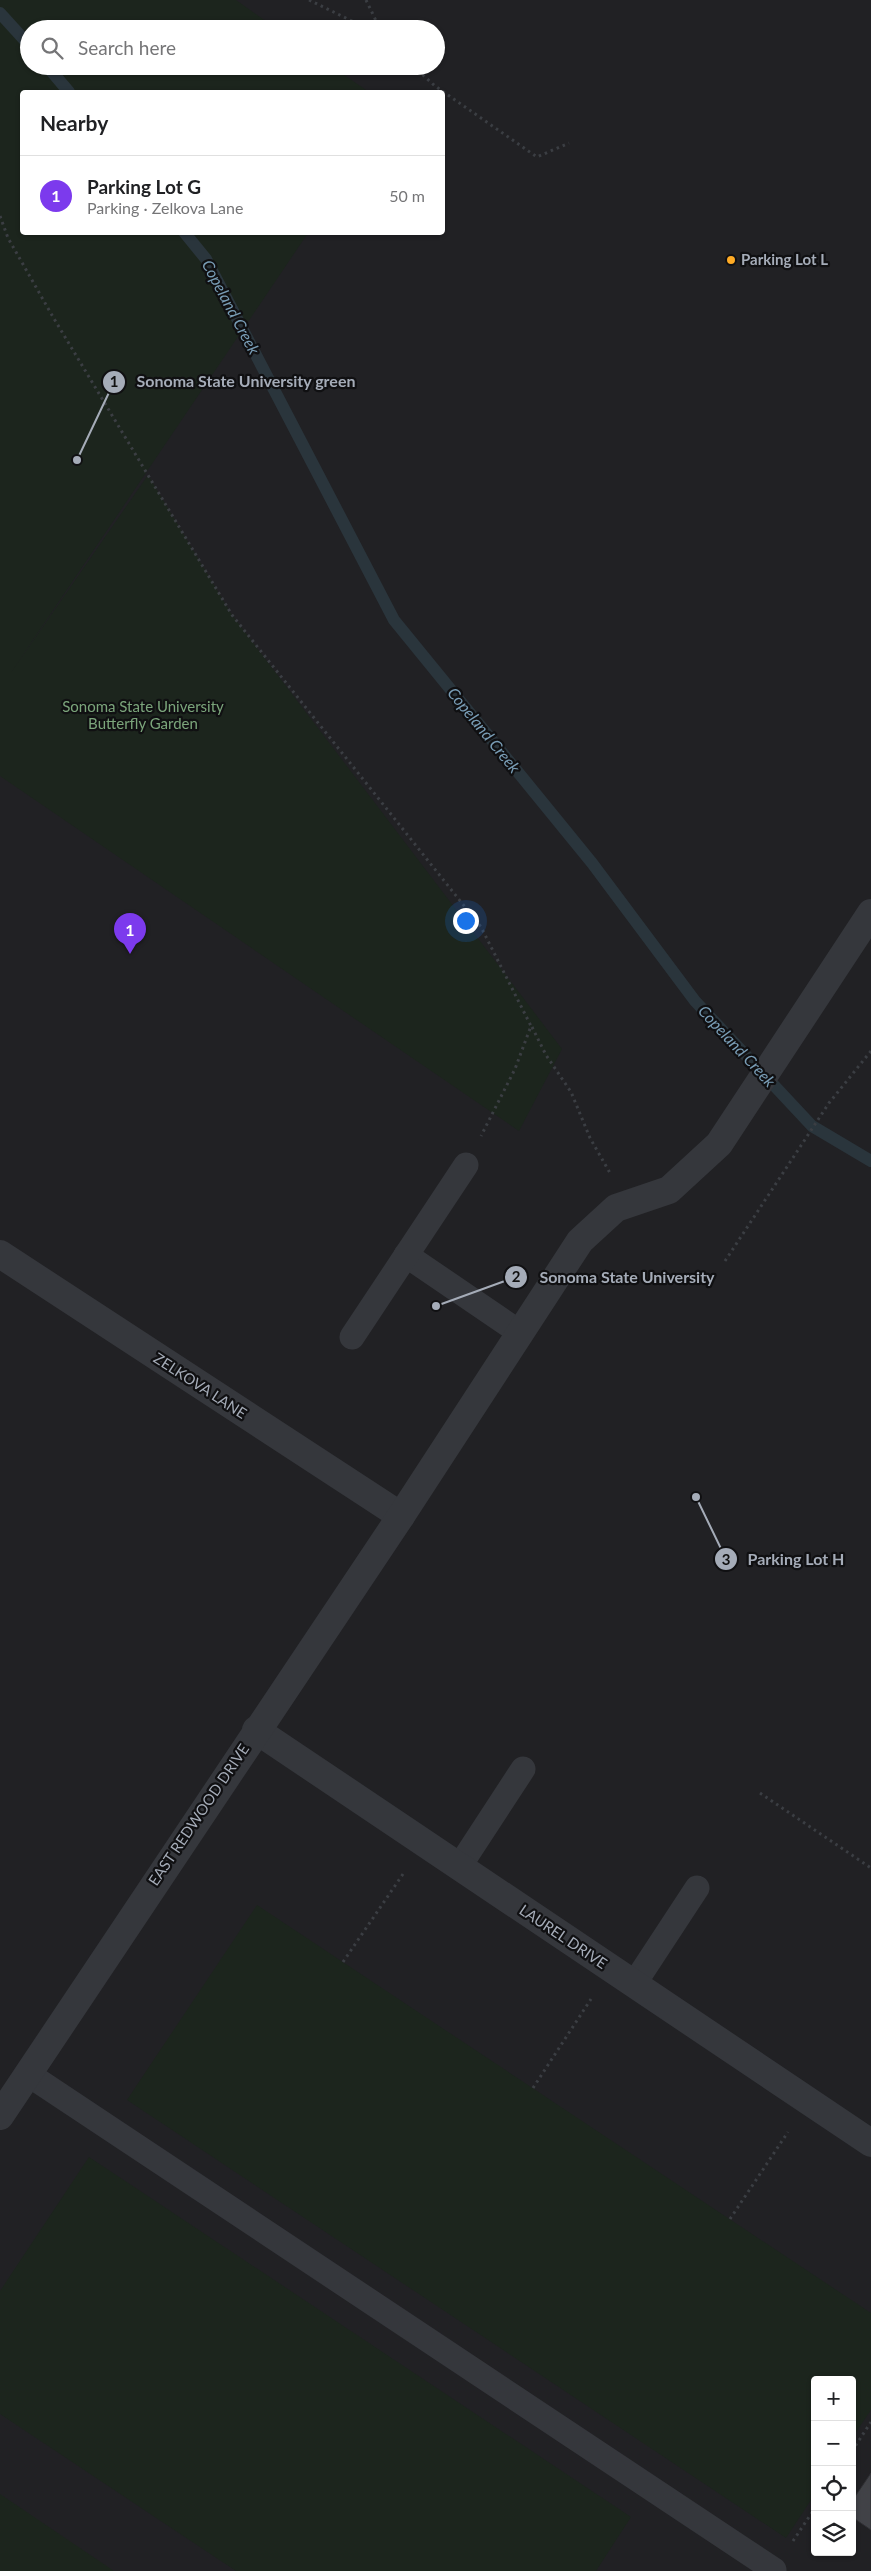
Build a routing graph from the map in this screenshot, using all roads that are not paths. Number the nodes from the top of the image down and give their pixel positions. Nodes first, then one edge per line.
1 (871, 912) edge
2 (466, 1165) road end
3 (0, 1254) edge
4 (406, 1255) junction
5 (518, 1332) junction
6 (352, 1337) dead end
7 (401, 1516) junction
8 (256, 1730) junction
9 (523, 1769) dead end
10 (459, 1867) junction
11 (697, 1888) dead end
12 (634, 1984) junction
13 (28, 2074) junction
14 (0, 2116) edge
15 (871, 2143) edge
16 (774, 2570) dead end

1 - 5 street, EAST REDWOOD DRIVE
2 - 4 lane
3 - 7 street, ZELKOVA LANE
4 - 5 lane
4 - 6 lane
5 - 7 street, EAST REDWOOD DRIVE
7 - 8 street, EAST REDWOOD DRIVE
8 - 10 street, LAUREL DRIVE
8 - 13 street, EAST REDWOOD DRIVE
9 - 10 lane
10 - 12 street, LAUREL DRIVE
11 - 12 lane
12 - 15 street, LAUREL DRIVE
13 - 14 street, EAST REDWOOD DRIVE
13 - 16 lane

